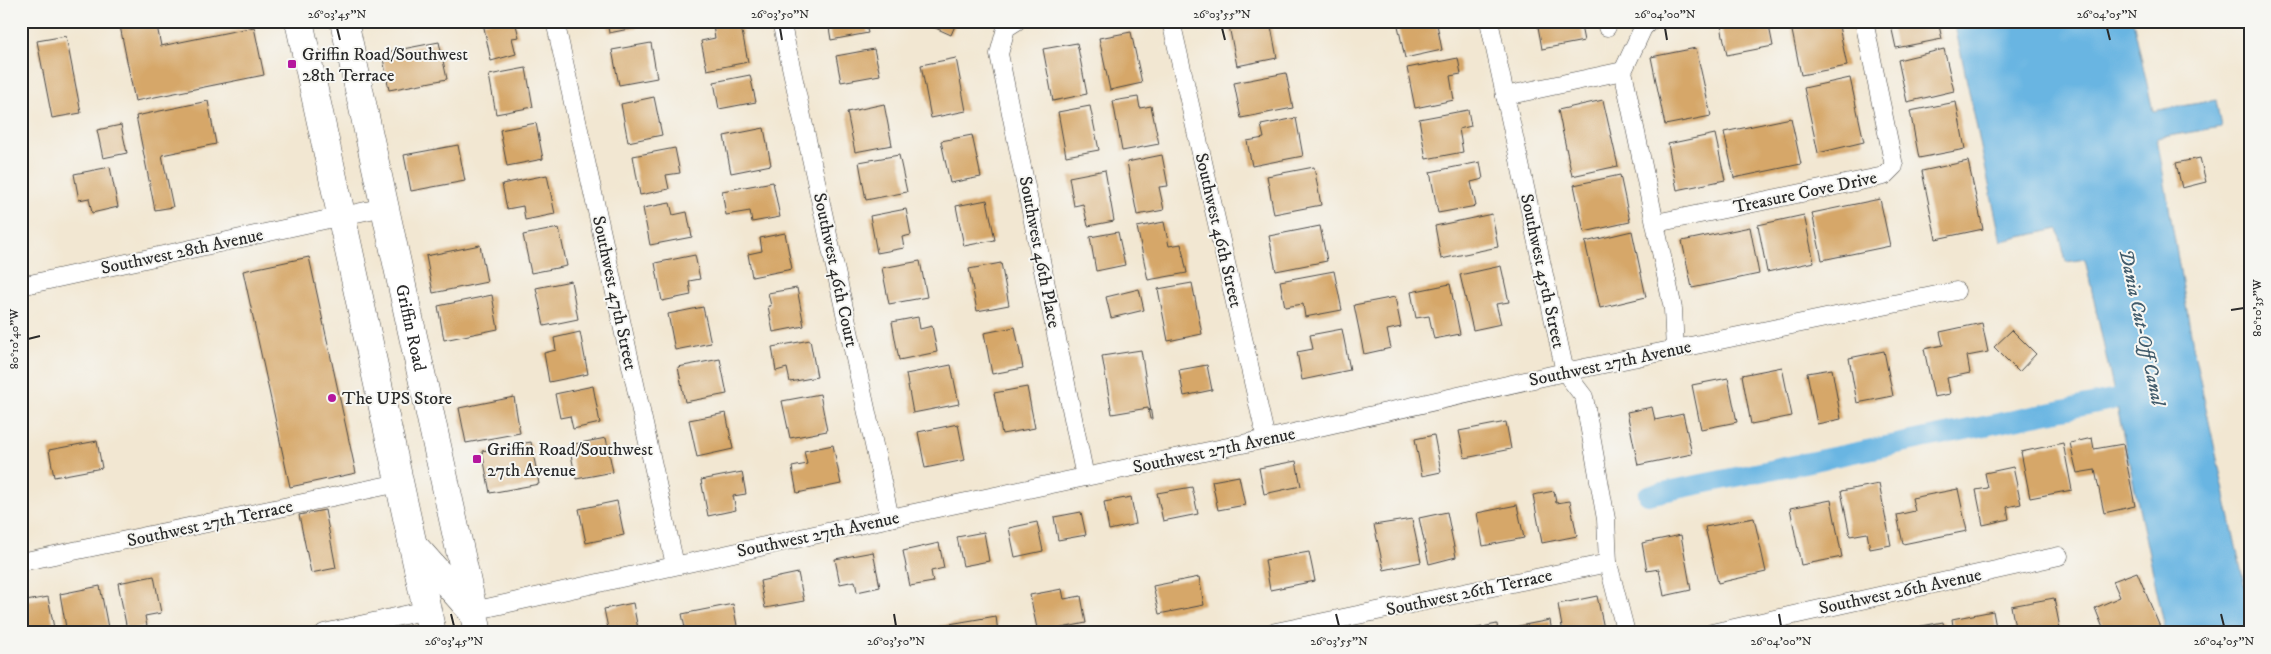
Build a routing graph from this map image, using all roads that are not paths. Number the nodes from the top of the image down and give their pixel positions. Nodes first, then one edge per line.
1 (299, 21) edge
2 (344, 21) edge
3 (556, 21) edge
4 (781, 21) edge
5 (1171, 21) edge
6 (1489, 21) edge
7 (1650, 21) edge
8 (1864, 21) edge
9 (1012, 25) edge
10 (1622, 71) junction
11 (1505, 96) junction
12 (384, 207) junction
13 (342, 216) junction
14 (1656, 223) junction
15 (21, 286) edge
16 (1956, 291) dead end
17 (1675, 350) junction
18 (1565, 372) junction
19 (1266, 439) junction
20 (1085, 477) junction
21 (399, 483) junction
22 (890, 518) junction
23 (413, 545) junction
24 (2059, 556) dead end
25 (21, 562) edge
26 (1608, 562) junction
27 (675, 565) junction
28 (429, 622) edge
29 (475, 622) edge
30 (324, 633) edge
31 (447, 633) edge
32 (1271, 633) edge
33 (1626, 633) edge
34 (1712, 633) edge

1 - 13 main road
2 - 12 main road, Griffin Road
3 - 27 street, Southwest 47th Street
4 - 22 street, Southwest 46th Court
5 - 19 street, Southwest 46th Street
6 - 11 street, Southwest 45th Street
7 - 10 street
8 - 14 street, Treasure Cove Drive
9 - 20 street, Southwest 46th Place
10 - 11 street
10 - 14 street
11 - 18 street, Southwest 45th Street
12 - 13 street, Southwest 28th Avenue
12 - 29 main road, Griffin Road
13 - 15 street, Southwest 28th Avenue
13 - 21 main road
14 - 17 street
16 - 17 street, Southwest 27th Avenue
17 - 18 street, Southwest 27th Avenue
18 - 19 street, Southwest 27th Avenue
18 - 26 street, Southwest 45th Street
19 - 20 street, Southwest 27th Avenue
20 - 22 street, Southwest 27th Avenue
21 - 23 main road
21 - 25 street, Southwest 27th Terrace
22 - 27 street, Southwest 27th Avenue
23 - 28 main road
23 - 29 main road
24 - 34 street, Southwest 26th Avenue
26 - 32 street, Southwest 26th Terrace
26 - 33 street, Southwest 45th Street
27 - 29 street, Southwest 27th Avenue
28 - 30 street
28 - 31 main road

